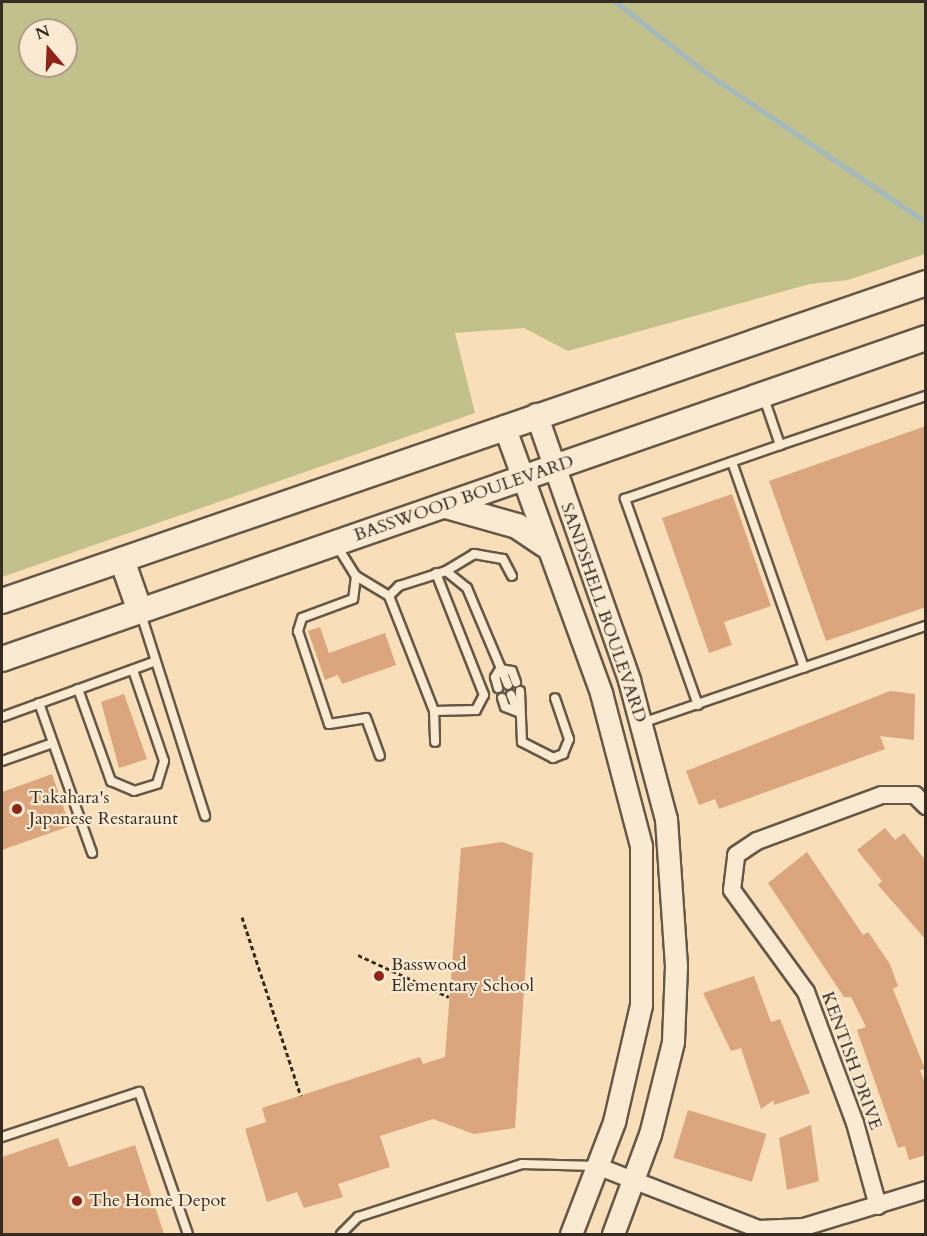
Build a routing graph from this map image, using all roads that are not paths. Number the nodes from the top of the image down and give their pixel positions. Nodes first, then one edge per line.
1 (926, 283) edge
2 (926, 338) edge
3 (763, 394) junction
4 (926, 396) edge
5 (536, 414) junction
6 (504, 426) junction
7 (780, 445) junction
8 (732, 462) junction
9 (555, 467) junction
10 (520, 479) junction
11 (443, 506) junction
12 (335, 543) junction
13 (545, 545) junction
14 (122, 560) junction
15 (446, 571) junction
16 (436, 573) junction
17 (356, 576) junction
18 (512, 576) dead end
19 (389, 596) junction
20 (2, 601) edge
21 (140, 611) junction
22 (926, 626) edge
23 (2, 659) edge
24 (153, 662) junction
25 (804, 668) junction
26 (133, 669) junction
27 (501, 669) junction
28 (512, 683) dead end
29 (498, 688) dead end
30 (78, 689) junction
31 (520, 691) dead end
32 (511, 694) dead end
33 (502, 698) dead end
34 (555, 698) dead end
35 (39, 703) junction
36 (698, 705) junction
37 (434, 711) junction
38 (518, 711) junction
39 (2, 717) edge
40 (641, 723) junction
41 (435, 742) dead end
42 (53, 743) junction
43 (380, 756) dead end
44 (2, 760) edge
45 (920, 801) edge
46 (205, 816) dead end
47 (92, 853) dead end
48 (2, 1137) edge
49 (597, 1166) junction
50 (633, 1180) junction
51 (926, 1190) edge
52 (878, 1206) junction
53 (188, 1234) edge
54 (341, 1234) edge
55 (571, 1234) edge
56 (613, 1234) edge

1 - 5 main road
2 - 3 main road, BASSWOOD BOULEVARD
3 - 7 lane
3 - 9 main road, BASSWOOD BOULEVARD
4 - 7 lane
5 - 6 main road
5 - 9 street, SANDSHELL BOULEVARD
6 - 10 street, SANDSHELL BOULEVARD
6 - 14 main road
7 - 8 lane
8 - 25 lane
8 - 36 lane
9 - 10 main road, BASSWOOD BOULEVARD
9 - 40 street, SANDSHELL BOULEVARD
10 - 11 main road, BASSWOOD BOULEVARD
10 - 13 street, SANDSHELL BOULEVARD
11 - 12 main road, BASSWOOD BOULEVARD
11 - 13 main road
12 - 17 lane
12 - 21 main road, BASSWOOD BOULEVARD
13 - 49 street, SANDSHELL BOULEVARD
14 - 20 main road
14 - 21 main road
15 - 16 lane
15 - 18 lane
15 - 27 lane
16 - 19 lane
16 - 37 lane
17 - 19 lane
17 - 43 lane
19 - 37 lane
21 - 23 main road, BASSWOOD BOULEVARD
21 - 24 lane
22 - 25 lane
24 - 26 lane
24 - 46 lane
25 - 36 lane
26 - 30 lane
26 - 30 lane
27 - 28 lane
27 - 29 lane
30 - 35 lane
31 - 38 lane
32 - 38 lane
33 - 38 lane
34 - 38 lane
35 - 39 lane
35 - 42 lane
36 - 40 lane
37 - 41 lane
40 - 50 street, SANDSHELL BOULEVARD
42 - 44 lane
42 - 47 lane
45 - 52 street, KENTISH DRIVE
48 - 53 lane
49 - 50 street
49 - 54 lane
49 - 55 street, SANDSHELL BOULEVARD
50 - 52 street
50 - 56 street, SANDSHELL BOULEVARD
51 - 52 street

